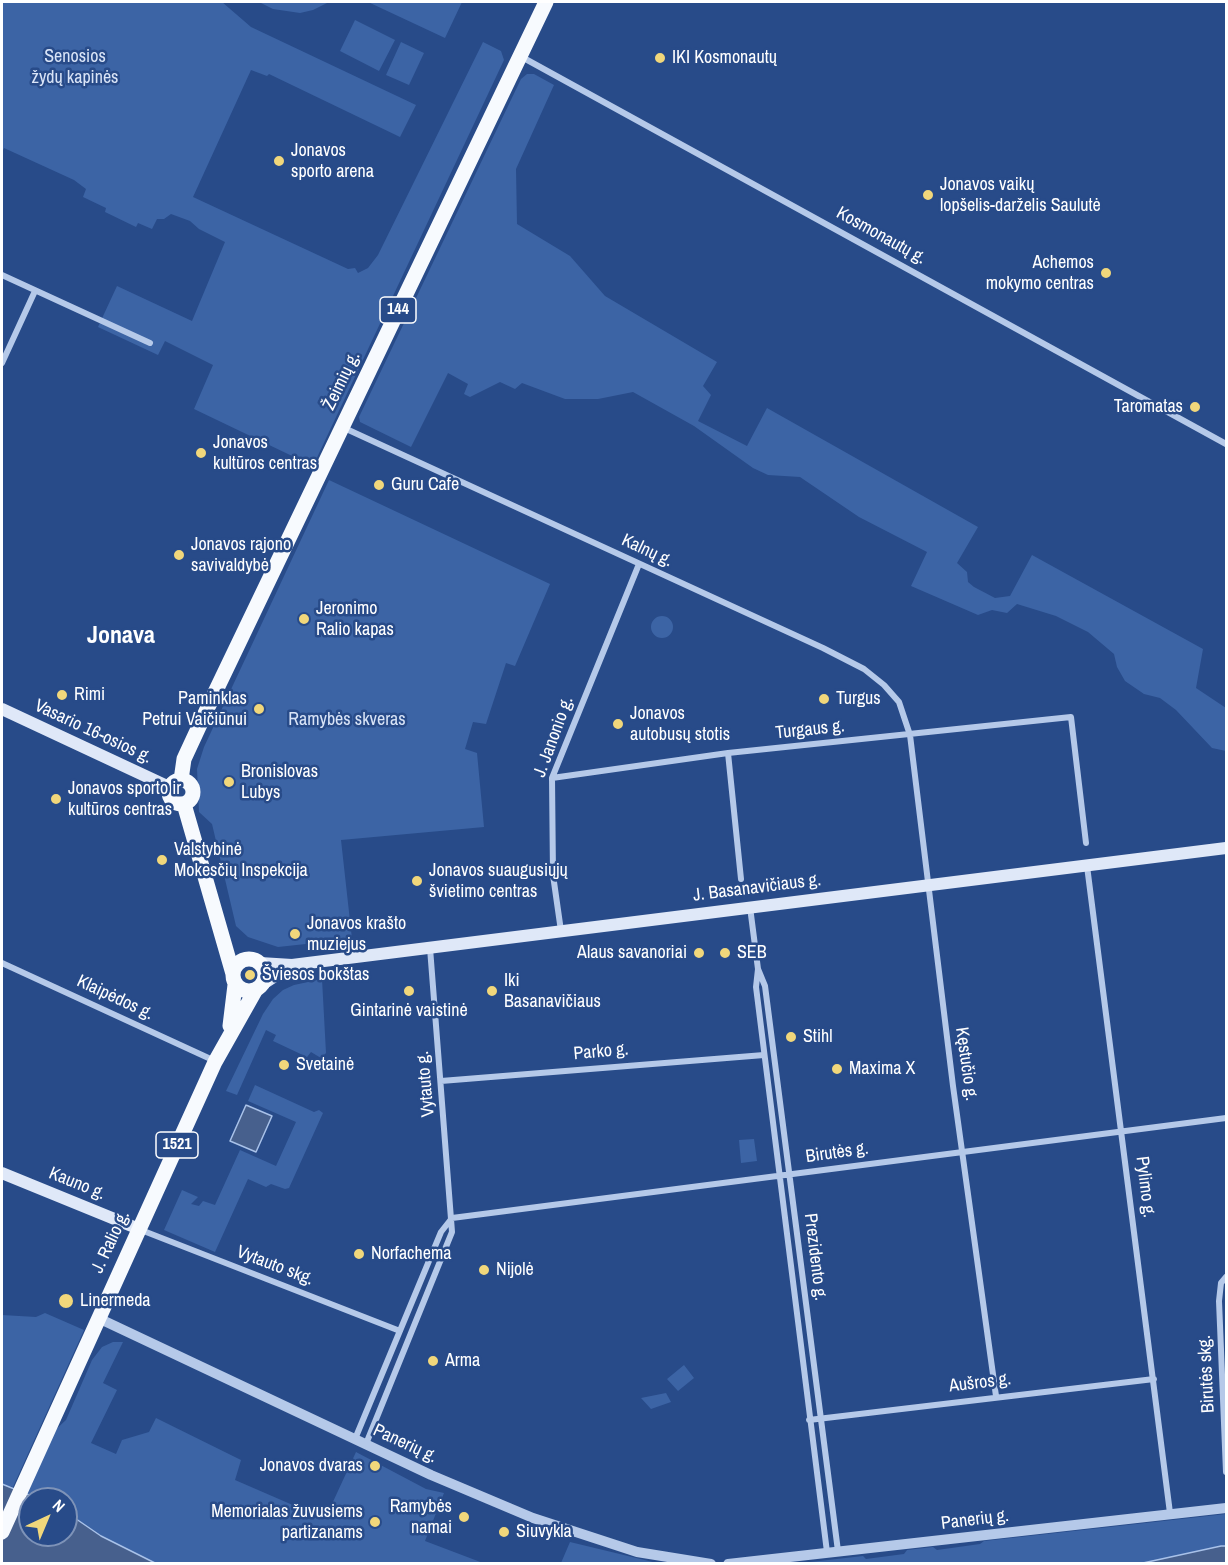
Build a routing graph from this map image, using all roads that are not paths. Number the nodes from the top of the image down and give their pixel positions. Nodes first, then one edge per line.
1 (546, 2) edge
2 (519, 56) junction
3 (2, 275) edge
4 (34, 291) junction
5 (150, 343) dead end
6 (2, 363) edge
7 (342, 427) junction
8 (1227, 444) edge
9 (639, 564) junction
10 (2, 709) edge
11 (910, 735) junction
12 (728, 753) junction
13 (552, 777) junction
14 (175, 784) junction
15 (1086, 843) dead end
16 (1227, 848) edge
17 (1087, 865) junction
18 (741, 879) dead end
19 (927, 885) junction
20 (750, 907) junction
21 (220, 929) junction
22 (561, 931) junction
23 (430, 948) junction
24 (255, 961) junction
25 (2, 963) edge
26 (292, 965) junction
27 (758, 969) junction
28 (234, 980) junction
29 (259, 987) junction
30 (228, 1035) junction
31 (764, 1054) junction
32 (215, 1062) junction
33 (441, 1081) junction
34 (1227, 1118) edge
35 (1123, 1130) junction
36 (963, 1152) junction
37 (2, 1173) edge
38 (789, 1174) junction
39 (780, 1176) junction
40 (452, 1218) junction
41 (139, 1229) junction
42 (1227, 1277) edge
43 (98, 1318) junction
44 (400, 1331) junction
45 (1154, 1378) junction
46 (996, 1396) junction
47 (820, 1418) junction
48 (809, 1420) junction
49 (361, 1441) junction
50 (1227, 1472) edge
51 (1227, 1508) edge
52 (1170, 1512) junction
53 (2, 1532) edge
54 (832, 1552) junction
55 (711, 1563) edge
56 (728, 1563) edge

1 - 2 main road, Žeimių g. / 144
2 - 7 main road, Žeimių g. / 144
2 - 8 street, Kosmonautų g.
3 - 4 street
4 - 5 street
4 - 6 street
7 - 9 street, Kalnų g.
7 - 14 main road, Žeimių g. / 144
9 - 11 street, Kalnų g.
9 - 13 street, J. Janonio g.
10 - 14 main road, Vasario 16-osios g.
11 - 12 street, Turgaus g.
11 - 15 street, Turgaus g.
11 - 19 street, Kęstučio g.
12 - 13 street, Turgaus g.
12 - 18 street
13 - 22 street, J. Janonio g.
14 - 21 main road
16 - 17 main road, J. Basanavičiaus g. / 1521
17 - 19 main road, J. Basanavičiaus g. / 1521
17 - 35 street, Pylimo g.
19 - 20 main road, J. Basanavičiaus g. / 1521
19 - 36 street, Kęstučio g.
20 - 22 main road, J. Basanavičiaus g. / 1521
20 - 27 street, Prezidento g.
21 - 24 main road
21 - 28 main road
22 - 23 main road, J. Basanavičiaus g. / 1521
23 - 26 main road, J. Basanavičiaus g. / 1521
23 - 33 street, Vytauto g.
24 - 26 main road, J. Basanavičiaus g. / 1521
24 - 28 main road
24 - 29 main road
25 - 32 street, Klaipėdos g.
26 - 29 main road, J. Basanavičiaus g. / 1521
27 - 31 street, Prezidento g.
27 - 38 street, Prezidento g.
28 - 29 main road
28 - 30 main road, J. Ralio g. / 1521
29 - 30 main road, J. Ralio g. / 1521
30 - 32 main road, J. Ralio g. / 1521
31 - 33 street, Parko g.
31 - 39 street, Prezidento g.
32 - 41 main road, J. Ralio g. / 1521
33 - 40 street, Vytauto g.
34 - 35 street, Birutės g.
35 - 36 street, Birutės g.
35 - 45 street, Pylimo g.
36 - 38 street, Birutės g.
36 - 46 street, Kęstučio g.
37 - 41 main road, Kauno g.
38 - 39 street, Birutės g.
38 - 47 street, Prezidento g.
39 - 40 street, Birutės g.
39 - 48 street, Prezidento g.
40 - 44 street
40 - 49 street, Vytauto g.
41 - 43 main road, J. Ralio g. / 1521
41 - 44 street, Vytauto skg.
42 - 50 street, Birutės skg.
43 - 49 street, Panerių g.
43 - 53 main road, J. Ralio g. / 1521
44 - 49 street
45 - 46 street, Aušros g.
45 - 52 street, Pylimo g.
46 - 47 street, Aušros g.
47 - 48 street, Aušros g.
47 - 54 street, Prezidento g.
48 - 54 street, Prezidento g.
49 - 55 street, Panerių g.
51 - 52 street, Panerių g.
52 - 54 street, Panerių g.
54 - 56 street, Panerių g.

